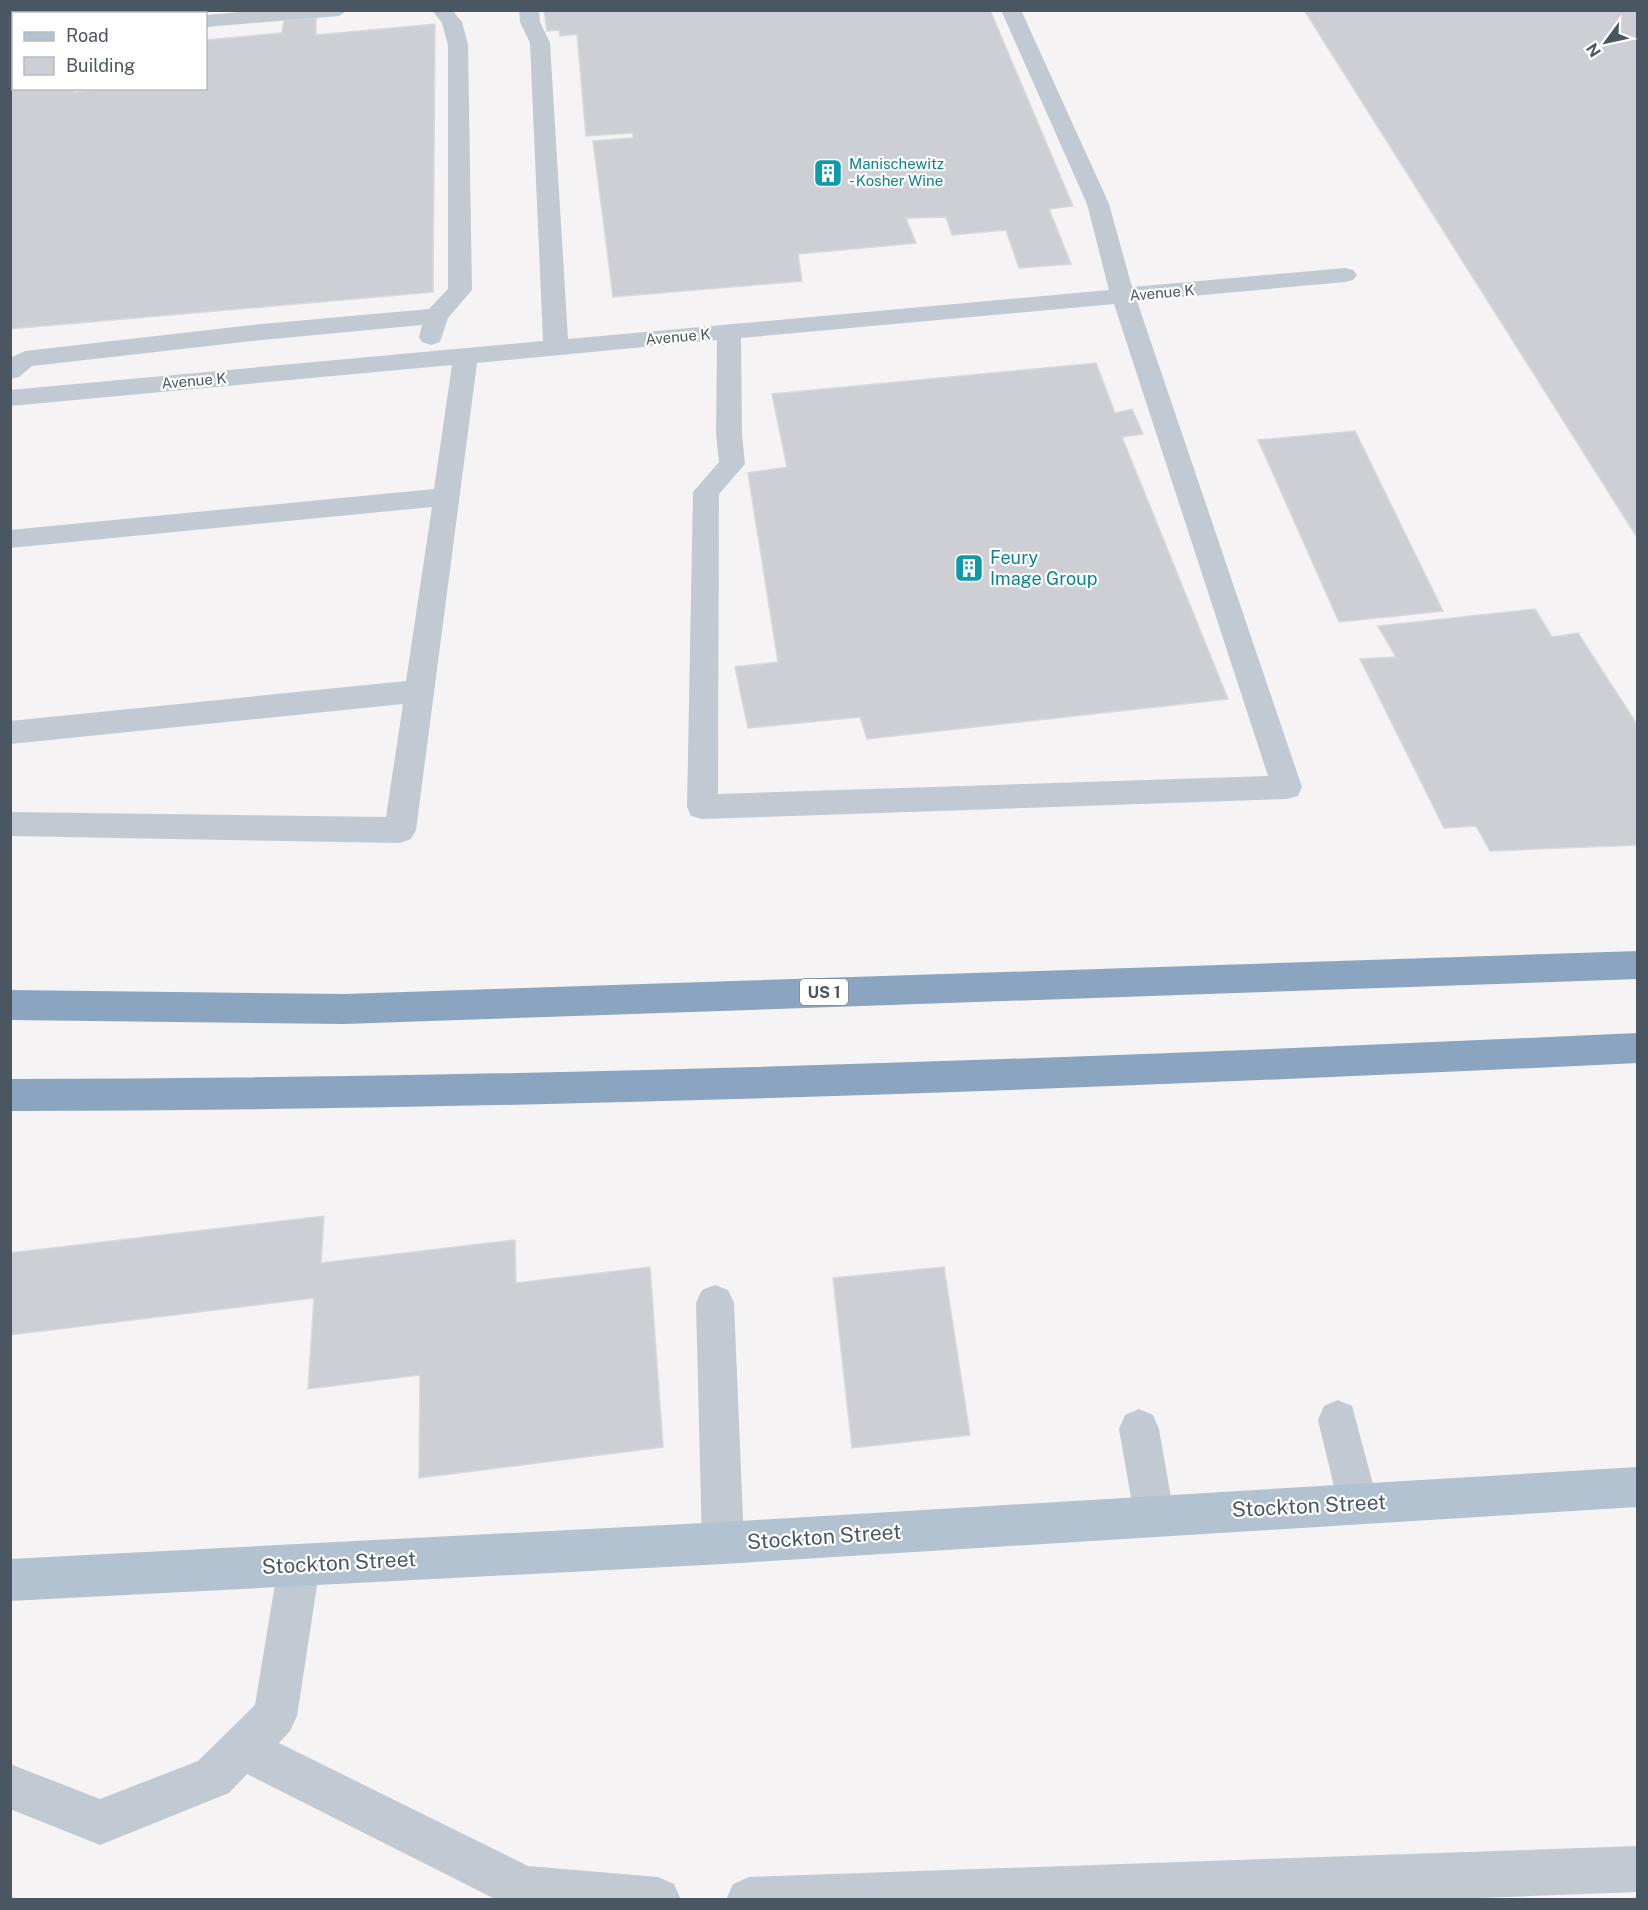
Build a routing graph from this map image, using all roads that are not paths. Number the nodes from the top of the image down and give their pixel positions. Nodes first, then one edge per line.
1 (339, 10) edge
2 (441, 10) edge
3 (529, 10) edge
4 (1011, 10) edge
5 (207, 21) edge
6 (1345, 275) dead end
7 (1123, 297) junction
8 (436, 316) junction
9 (729, 332) junction
10 (252, 333) junction
11 (556, 348) junction
12 (466, 356) junction
13 (427, 360) junction
14 (18, 365) edge
15 (252, 376) junction
16 (10, 398) edge
17 (446, 497) junction
18 (10, 539) edge
19 (420, 691) junction
20 (10, 733) edge
21 (10, 824) edge
22 (1638, 965) edge
23 (10, 1005) edge
24 (1638, 1048) edge
25 (10, 1095) edge
26 (715, 1303) dead end
27 (1338, 1420) dead end
28 (1139, 1429) dead end
29 (1638, 1487) edge
30 (1358, 1503) junction
31 (1154, 1515) junction
32 (723, 1544) junction
33 (299, 1566) junction
34 (10, 1580) edge
35 (242, 1748) junction
36 (10, 1786) edge
37 (1638, 1869) edge
38 (1524, 1886) edge
39 (658, 1899) edge
40 (749, 1899) edge

1 - 5 street
2 - 8 street
3 - 11 street
4 - 7 street
6 - 7 street, Avenue K
7 - 9 street, Avenue K
7 - 9 street
8 - 10 street
8 - 13 street
9 - 11 street, Avenue K
10 - 14 street
10 - 15 street
11 - 12 street, Avenue K
12 - 13 street, Avenue K
12 - 17 street
13 - 15 street, Avenue K
15 - 16 street, Avenue K
17 - 18 street
17 - 19 street
19 - 20 street
19 - 21 street
22 - 23 highway, US 1
24 - 25 highway
26 - 32 street
27 - 30 street
28 - 31 street
29 - 30 main road, Stockton Street
30 - 31 main road, Stockton Street
31 - 32 main road, Stockton Street
32 - 33 main road, Stockton Street
33 - 34 main road, Stockton Street
33 - 35 street
35 - 36 street
35 - 39 street
37 - 38 street
38 - 40 street

